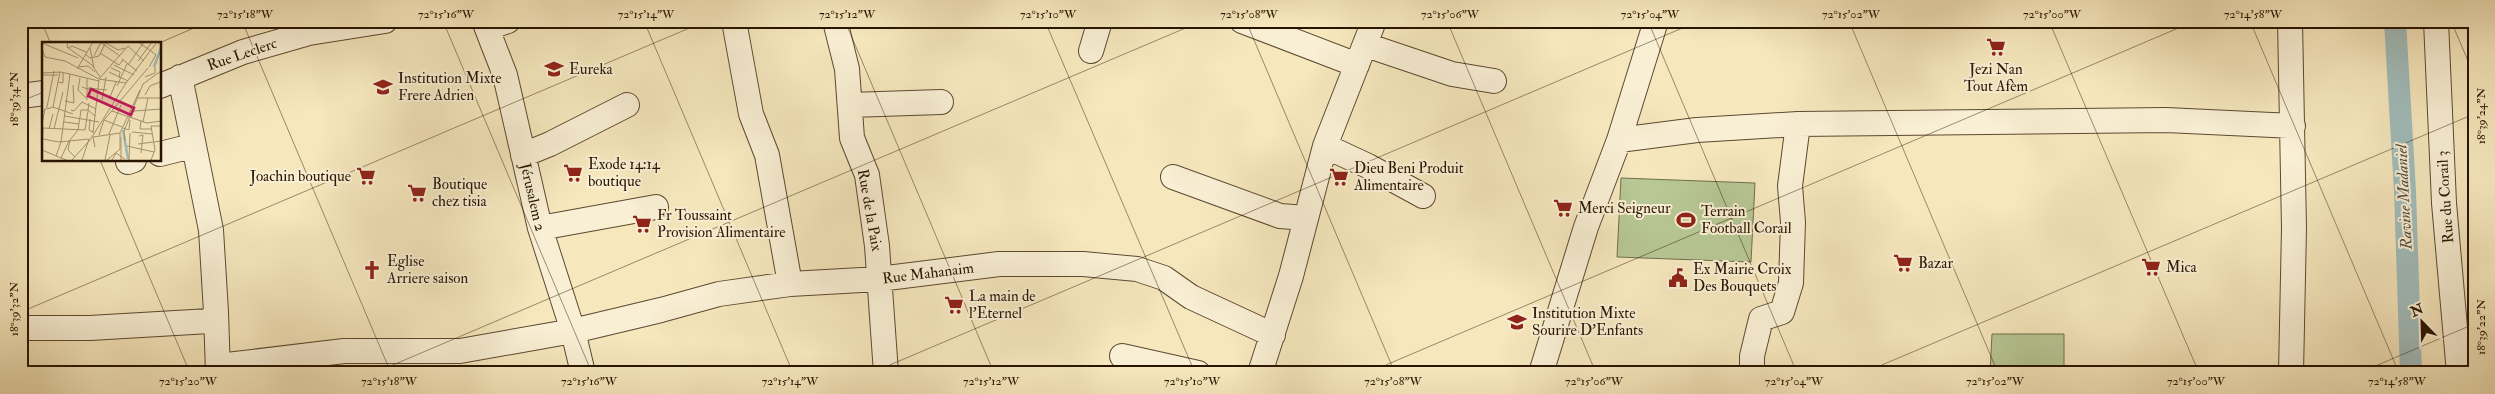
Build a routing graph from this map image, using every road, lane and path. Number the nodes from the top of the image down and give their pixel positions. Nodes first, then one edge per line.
1 (385, 21) edge
2 (734, 21) edge
3 (835, 21) edge
4 (1100, 21) edge
5 (1242, 21) edge
6 (1374, 21) edge
7 (2290, 21) edge
8 (2436, 21) edge
9 (493, 23) edge
10 (1650, 26) edge
11 (1091, 51) dead end
12 (1361, 55) junction
13 (170, 81) edge
14 (1494, 81) dead end
15 (42, 93) edge
16 (21, 96) edge
17 (941, 102) dead end
18 (627, 105) dead end
19 (850, 105) junction
20 (1798, 124) junction
21 (2293, 126) junction
22 (1619, 140) junction
23 (192, 146) junction
24 (1325, 146) junction
25 (161, 154) edge
26 (523, 154) junction
27 (1173, 177) dead end
28 (1423, 196) dead end
29 (656, 208) dead end
30 (1306, 218) junction
31 (540, 228) junction
32 (880, 279) junction
33 (790, 284) junction
34 (216, 312) junction
35 (21, 328) edge
36 (573, 331) junction
37 (1273, 335) junction
38 (1122, 356) dead end
39 (218, 370) edge
40 (583, 373) edge
41 (886, 373) edge
42 (1198, 373) edge
43 (1260, 373) edge
44 (1541, 373) edge
45 (1752, 373) edge
46 (2291, 373) edge
47 (2459, 373) edge

1 - 13 street, Rue Leclerc
2 - 33 street
3 - 19 street, Rue de la Paix
4 - 11 street
5 - 12 street
6 - 12 street
7 - 21 street
8 - 47 street, Rue du Corail 3
9 - 26 street, Jérusalem 2
10 - 22 street
12 - 14 street
12 - 24 street
13 - 23 street
15 - 16 street
17 - 19 street
18 - 26 street
19 - 32 street, Rue de la Paix
20 - 21 street
20 - 22 street
20 - 45 street
21 - 46 street
22 - 44 street
23 - 25 street
23 - 34 street
24 - 28 street
24 - 30 street
26 - 31 street, Jérusalem 2
27 - 30 street
29 - 31 street
30 - 37 street
31 - 36 street, Jérusalem 2
32 - 33 street, Rue Mahanaim
32 - 37 street, Rue Mahanaim
32 - 41 street, Rue de la Paix
33 - 36 street, Rue Mahanaim
34 - 35 street
34 - 39 street
36 - 39 street, Rue Mahanaim
36 - 40 street, Jérusalem 2
37 - 43 street
38 - 42 street

